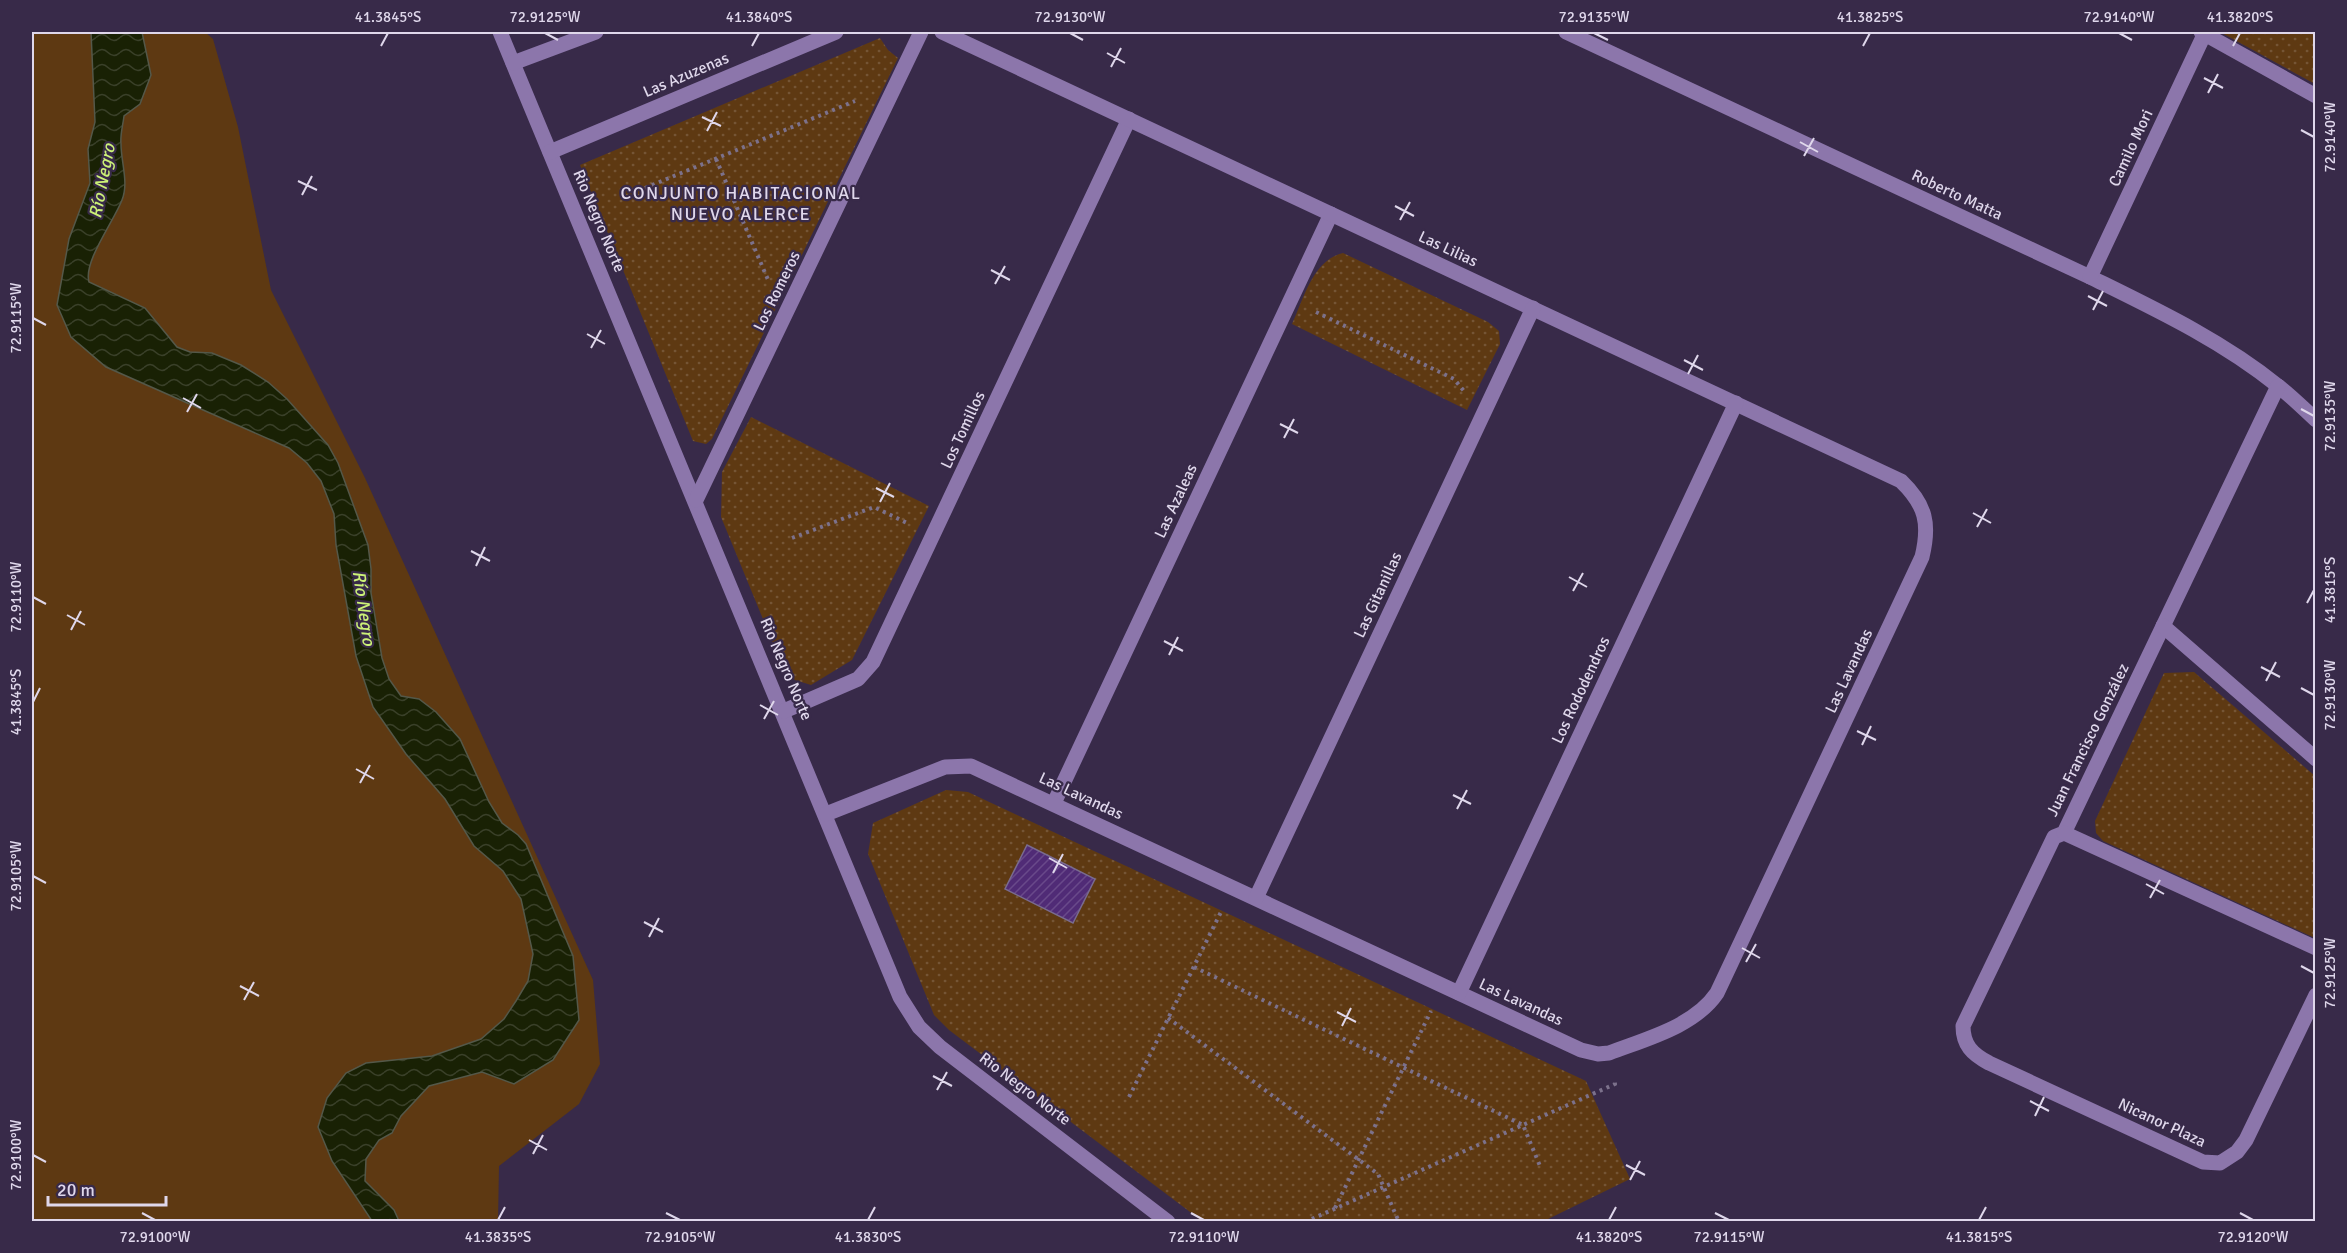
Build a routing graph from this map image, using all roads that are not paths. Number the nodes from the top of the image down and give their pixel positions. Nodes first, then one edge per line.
1 (500, 32) edge
2 (596, 32) edge
3 (836, 32) edge
4 (921, 32) edge
5 (942, 32) edge
6 (1566, 32) edge
7 (2202, 33) edge
8 (513, 63) junction
9 (2316, 96) edge
10 (1129, 119) junction
11 (550, 152) junction
12 (1331, 214) junction
13 (2090, 277) junction
14 (1533, 308) junction
15 (2278, 386) junction
16 (1736, 403) junction
17 (2316, 420) edge
18 (696, 500) junction
19 (1924, 515) joint
20 (2163, 627) junction
21 (783, 711) junction
22 (2316, 759) edge
23 (1054, 803) junction
24 (826, 814) junction
25 (2064, 833) junction
26 (1256, 898) junction
27 (2316, 948) edge
28 (1459, 993) junction
29 (2316, 995) edge
30 (1963, 1026) joint
31 (1168, 1221) edge

1 - 8 street, Rio Negro Norte
2 - 8 street
3 - 11 street, Las Azuzenas
4 - 18 street, Los Romeros
5 - 10 street, Las Lilias
6 - 13 street, Roberto Matta
7 - 9 street, Camilo Mori
7 - 13 street, Camilo Mori
8 - 11 street, Rio Negro Norte
10 - 12 street, Las Lilias
10 - 21 street, Los Tomillos
11 - 18 street, Rio Negro Norte
12 - 14 street, Las Lilias
12 - 23 street, Las Azaleas
13 - 15 street, Roberto Matta
14 - 16 street, Las Lilias
14 - 26 street, Las Gitanillas
15 - 17 street, Roberto Matta
15 - 20 street, Juan Francisco González
16 - 19 street, Las Lilias
16 - 28 street, Los Rododendros
18 - 21 street, Rio Negro Norte
19 - 28 street, Las Lavandas
20 - 22 street
20 - 25 street, Juan Francisco González
21 - 24 street, Rio Negro Norte
23 - 24 street, Las Lavandas
23 - 26 street, Las Lavandas
24 - 31 street, Rio Negro Norte
25 - 27 street
25 - 30 street, Juan Francisco González
26 - 28 street, Las Lavandas
29 - 30 street, Nicanor Plaza

